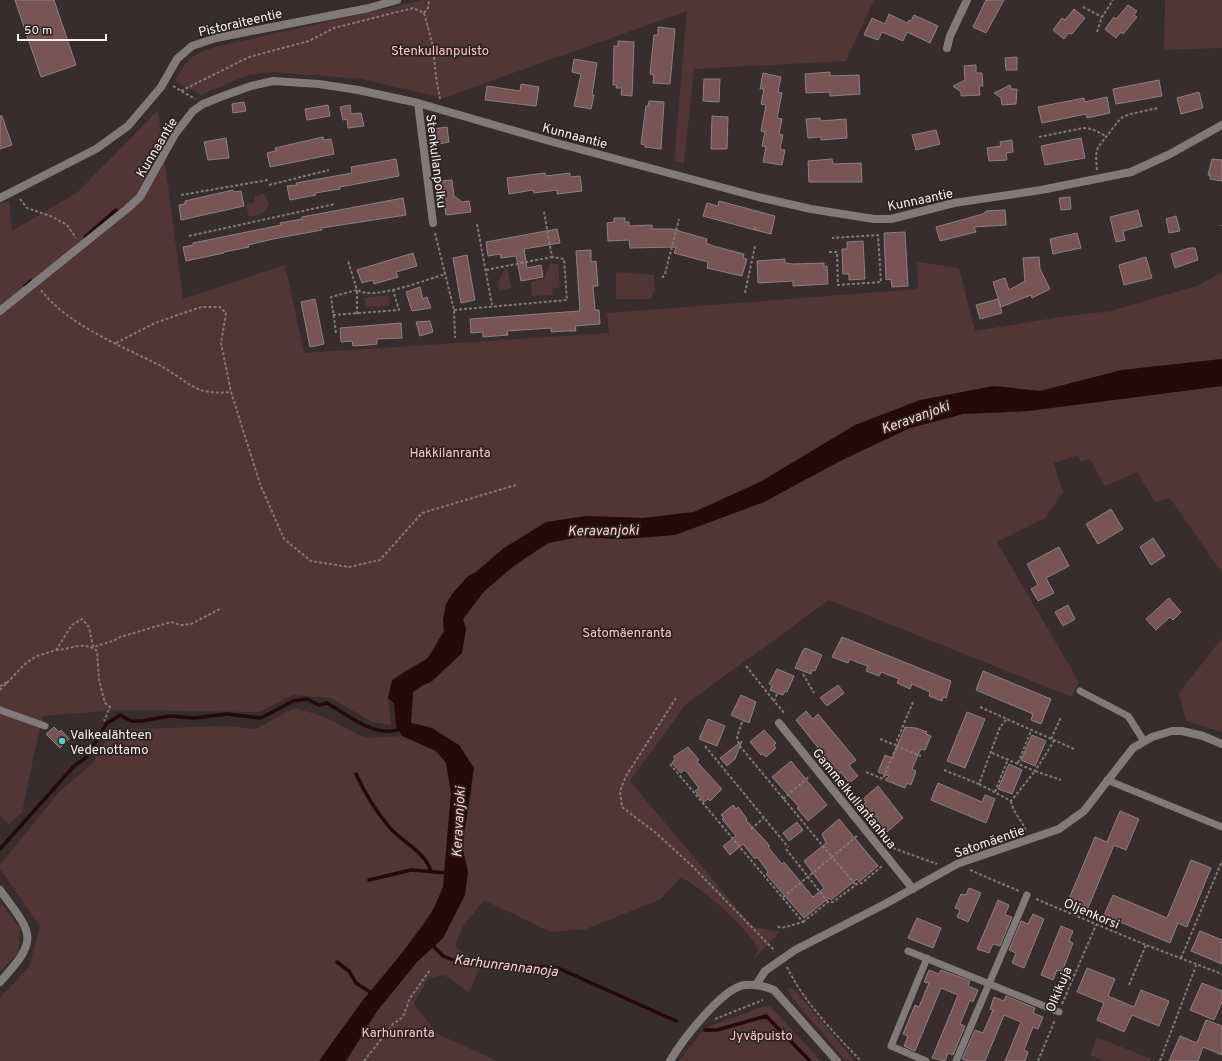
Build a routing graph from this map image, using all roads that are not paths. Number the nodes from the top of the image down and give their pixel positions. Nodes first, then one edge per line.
1 (397, 0) edge
2 (967, 0) edge
3 (947, 48) dead end
4 (418, 103) junction
5 (1222, 125) edge
6 (0, 198) edge
7 (434, 223) dead end
8 (0, 311) edge
9 (1080, 692) dead end
10 (0, 710) edge
11 (779, 723) dead end
12 (45, 726) dead end
13 (1144, 741) junction
14 (1222, 744) edge
15 (1107, 780) junction
16 (1222, 827) edge
17 (913, 889) junction
18 (0, 890) edge
19 (1027, 895) road end
20 (908, 951) dead end
21 (927, 958) junction
22 (0, 982) edge
23 (989, 983) junction
24 (756, 985) junction
25 (1059, 1012) road end
26 (670, 1061) edge
27 (837, 1061) edge
28 (926, 1061) edge
29 (956, 1061) edge

1 - 6 street, Pistoraiteentie
2 - 3 street
4 - 5 street, Kunnaantie
4 - 7 street, Stenkullanpolku
4 - 8 street, Kunnaantie
9 - 13 lane
10 - 12 lane
11 - 17 street, Gammelkullantanhua
13 - 14 street, Satomäentie
13 - 15 street, Satomäentie
15 - 16 lane
15 - 17 street, Satomäentie
17 - 24 street, Satomäentie
18 - 22 street
19 - 23 lane
20 - 21 lane
21 - 23 lane
21 - 28 lane
23 - 25 lane
23 - 29 lane
24 - 26 street
24 - 27 street

